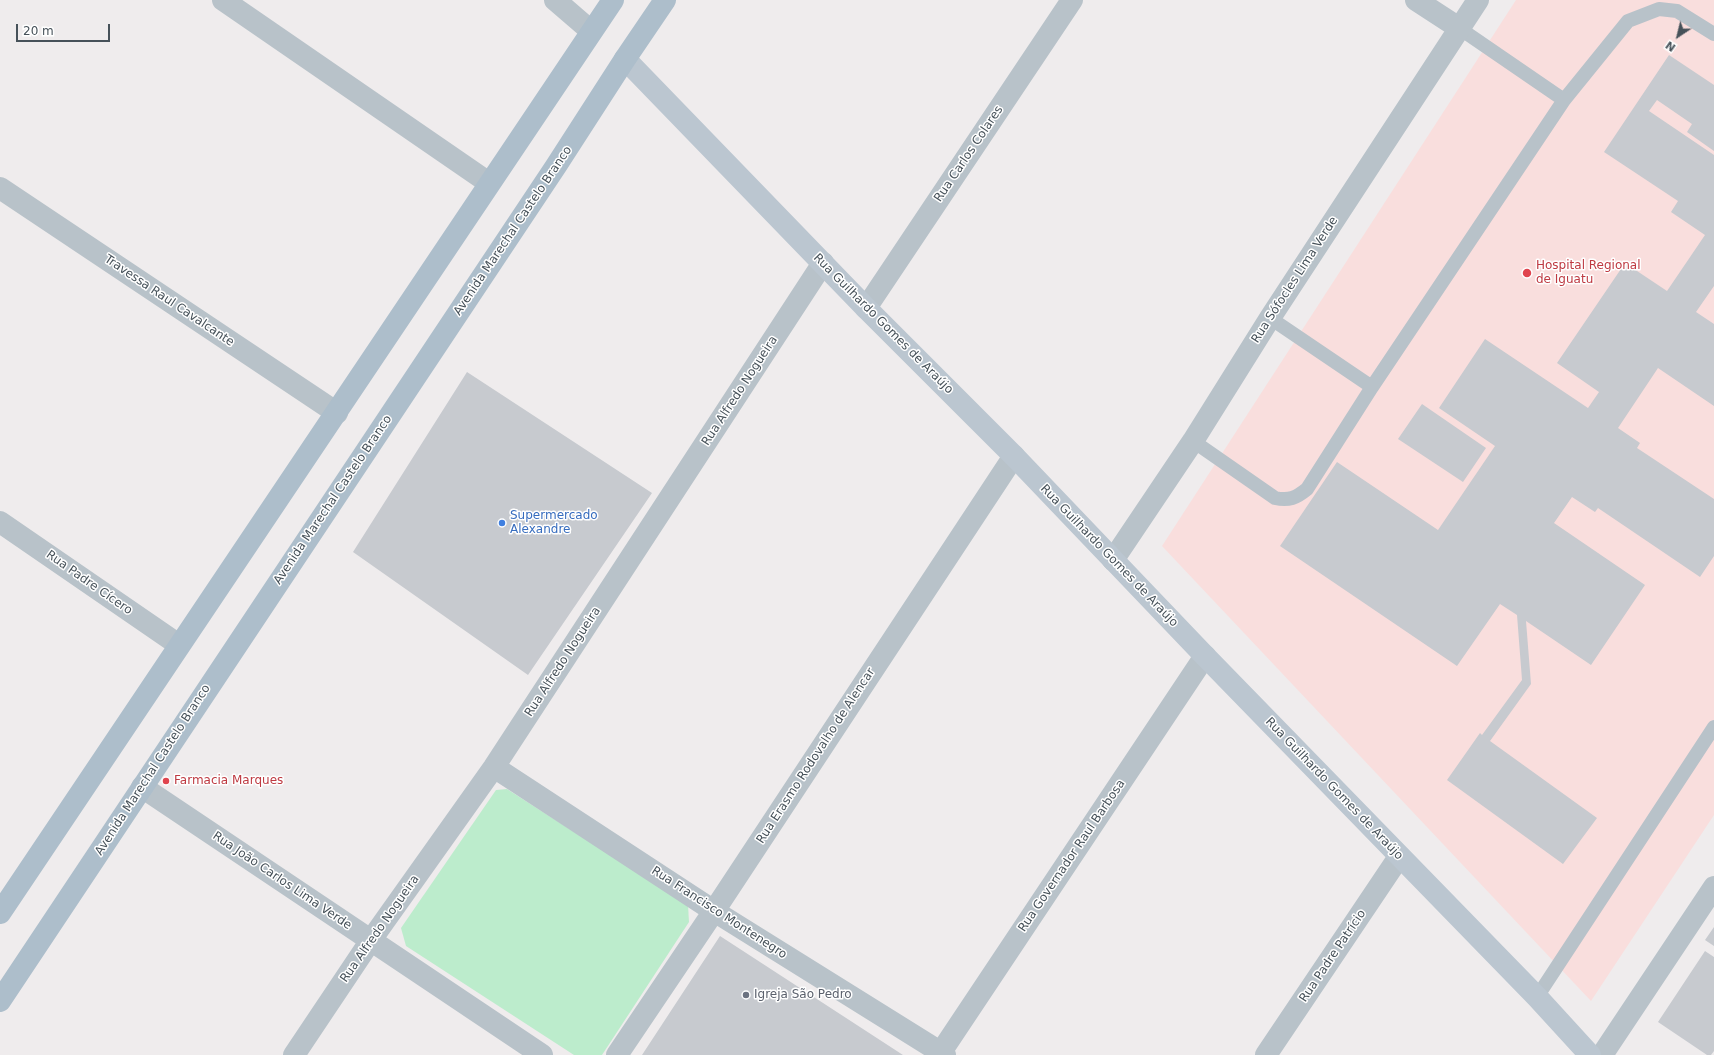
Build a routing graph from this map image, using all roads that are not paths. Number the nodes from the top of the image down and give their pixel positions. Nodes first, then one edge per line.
1 (223, 0) edge
2 (555, 0) edge
3 (613, 0) edge
4 (665, 0) edge
5 (1072, 0) edge
6 (1416, 0) edge
7 (1478, 0) edge
8 (1458, 28) junction
9 (590, 31) junction
10 (1714, 34) edge
11 (625, 60) junction
12 (1564, 100) junction
13 (489, 183) junction
14 (0, 188) edge
15 (823, 263) junction
16 (866, 308) junction
17 (1270, 318) junction
18 (1372, 387) junction
19 (337, 413) junction
20 (1193, 441) junction
21 (1014, 456) junction
22 (0, 522) edge
23 (1113, 560) junction
24 (179, 645) junction
25 (1205, 656) junction
26 (1714, 727) edge
27 (494, 767) junction
28 (142, 787) junction
29 (1399, 857) junction
30 (1714, 887) edge
31 (714, 911) junction
32 (0, 913) edge
33 (371, 940) junction
34 (1537, 997) junction
35 (0, 1001) edge
36 (941, 1054) edge
37 (294, 1055) edge
38 (542, 1055) edge
39 (617, 1055) edge
40 (1266, 1055) edge
41 (1590, 1055) edge
42 (1602, 1055) edge

1 - 13 street
2 - 9 street
3 - 9 main road
4 - 11 main road, Avenida Marechal Castelo Branco
5 - 16 street, Rua Carlos Colares
6 - 8 street
7 - 8 street, Rua Sófocles Lima Verde
8 - 12 lane
8 - 17 street, Rua Sófocles Lima Verde
9 - 13 main road
10 - 12 lane
11 - 15 street, Rua Guilhardo Gomes de Araújo
11 - 28 main road, Avenida Marechal Castelo Branco
12 - 18 lane
13 - 19 main road
14 - 19 street, Travessa Raul Cavalcante
15 - 16 street, Rua Guilhardo Gomes de Araújo
15 - 27 street, Rua Alfredo Nogueira
16 - 21 street, Rua Guilhardo Gomes de Araújo
17 - 18 lane
17 - 20 street, Rua Sófocles Lima Verde
18 - 20 lane
19 - 24 main road
20 - 23 street, Rua Sófocles Lima Verde
21 - 23 street, Rua Guilhardo Gomes de Araújo
21 - 31 street, Rua Erasmo Rodovalho de Alencar
22 - 24 street, Rua Padre Cícero
23 - 25 street, Rua Guilhardo Gomes de Araújo
24 - 32 main road
25 - 29 street, Rua Guilhardo Gomes de Araújo
25 - 36 street, Rua Governador Raul Barbosa
26 - 34 lane
27 - 31 street, Rua Francisco Montenegro
27 - 33 street, Rua Alfredo Nogueira
28 - 33 street, Rua João Carlos Lima Verde
28 - 35 main road, Avenida Marechal Castelo Branco
29 - 34 street, Rua Guilhardo Gomes de Araújo
29 - 40 street, Rua Padre Patrício
30 - 42 street
31 - 36 street, Rua Francisco Montenegro
31 - 39 street, Rua Erasmo Rodovalho de Alencar
33 - 37 street, Rua Alfredo Nogueira
33 - 38 street, Rua João Carlos Lima Verde
34 - 41 street, Rua Guilhardo Gomes de Araújo

